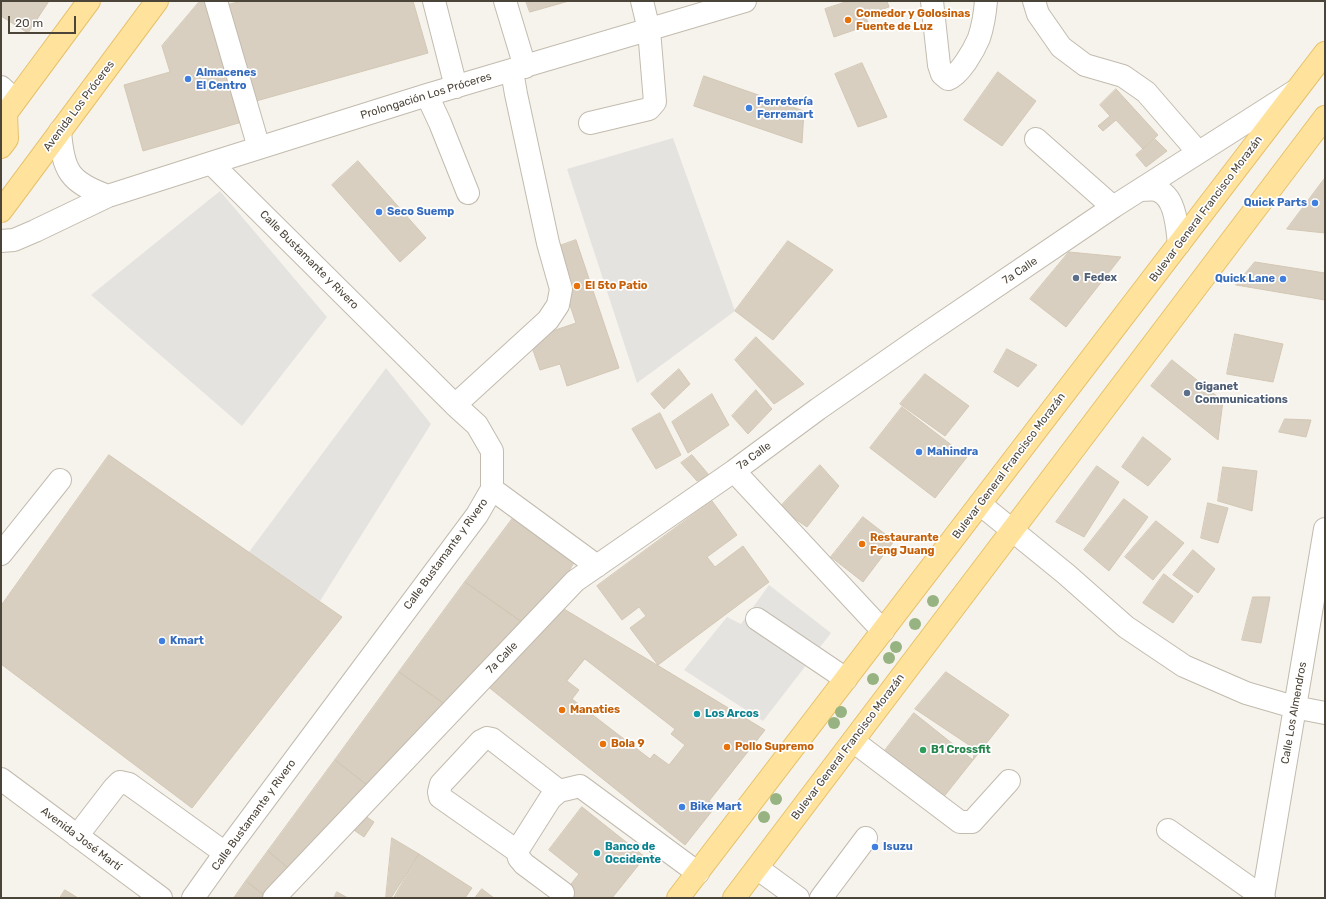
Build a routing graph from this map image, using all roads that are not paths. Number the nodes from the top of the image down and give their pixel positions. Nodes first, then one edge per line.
1 (89, 1) edge
2 (157, 1) edge
3 (216, 1) edge
4 (434, 1) edge
5 (505, 1) edge
6 (642, 1) edge
7 (745, 1) edge
8 (932, 1) edge
9 (986, 1) edge
10 (1034, 1) edge
11 (649, 30) junction
12 (1325, 53) edge
13 (519, 69) junction
14 (456, 87) junction
15 (1297, 90) junction
16 (427, 95) junction
17 (6, 105) edge
18 (1325, 117) edge
19 (590, 123) dead end
20 (60, 131) junction
21 (1036, 139) dead end
22 (1, 147) edge
23 (260, 148) junction
24 (1198, 152) junction
25 (211, 163) junction
26 (1140, 190) junction
27 (468, 193) dead end
28 (108, 196) junction
29 (1112, 208) junction
30 (1, 211) edge
31 (1, 241) edge
32 (1179, 244) junction
33 (455, 405) junction
34 (734, 471) junction
35 (60, 480) dead end
36 (492, 489) junction
37 (980, 504) junction
38 (1325, 529) edge
39 (1012, 531) junction
40 (1, 554) edge
41 (597, 566) junction
42 (757, 619) dead end
43 (883, 631) junction
44 (846, 679) junction
45 (1294, 707) junction
46 (1325, 712) edge
47 (852, 741) junction
48 (1, 779) edge
49 (1009, 782) dead end
50 (559, 791) junction
51 (1168, 830) dead end
52 (77, 836) junction
53 (866, 838) dead end
54 (517, 851) junction
55 (225, 853) junction
56 (757, 868) junction
57 (698, 873) junction
58 (563, 893) dead end
59 (161, 898) edge
60 (193, 898) edge
61 (274, 898) edge
62 (678, 898) edge
63 (734, 898) edge
64 (798, 898) edge
65 (821, 898) edge
66 (1264, 898) edge

1 - 17 main road
2 - 20 main road, Avenida Los Próceres
3 - 23 street
4 - 14 street
5 - 13 street
6 - 11 street
7 - 11 street, Prolongación Los Próceres
8 - 9 street
10 - 24 street
11 - 13 street, Prolongación Los Próceres
11 - 19 street
12 - 15 main road, Bulevar General Francisco Morazán
13 - 14 street, Prolongación Los Próceres
13 - 33 street
14 - 16 street, Prolongación Los Próceres
15 - 24 street, 7a Calle
15 - 32 main road, Bulevar General Francisco Morazán
16 - 23 street, Prolongación Los Próceres
16 - 27 street
17 - 22 main road
18 - 39 main road, Bulevar General Francisco Morazán
20 - 28 street
20 - 30 main road, Avenida Los Próceres
21 - 29 street
23 - 25 street, Prolongación Los Próceres
24 - 26 street, 7a Calle
25 - 28 street, Prolongación Los Próceres
25 - 33 street, Calle Bustamante y Rivero
26 - 29 street, 7a Calle
26 - 32 street
28 - 31 street, Prolongación Los Próceres
29 - 34 street, 7a Calle
32 - 37 main road, Bulevar General Francisco Morazán
33 - 36 street, Calle Bustamante y Rivero
34 - 41 street, 7a Calle
34 - 43 street
35 - 40 street
36 - 41 street
36 - 55 street, Calle Bustamante y Rivero
37 - 39 street
37 - 43 main road, Bulevar General Francisco Morazán
38 - 45 street, Calle Los Almendros
39 - 45 street
39 - 47 main road, Bulevar General Francisco Morazán
41 - 61 street, 7a Calle
42 - 44 street
43 - 44 main road, Bulevar General Francisco Morazán
44 - 57 main road, Bulevar General Francisco Morazán
45 - 46 street
45 - 66 street, Calle Los Almendros
47 - 49 street
47 - 56 main road, Bulevar General Francisco Morazán
48 - 52 street, Avenida José Martí
50 - 54 street
50 - 54 street
50 - 57 street
51 - 66 street
52 - 55 street
52 - 59 street, Avenida José Martí
53 - 65 street
54 - 58 street
55 - 60 street, Calle Bustamante y Rivero
56 - 63 main road, Bulevar General Francisco Morazán
56 - 64 street
57 - 62 main road, Bulevar General Francisco Morazán

